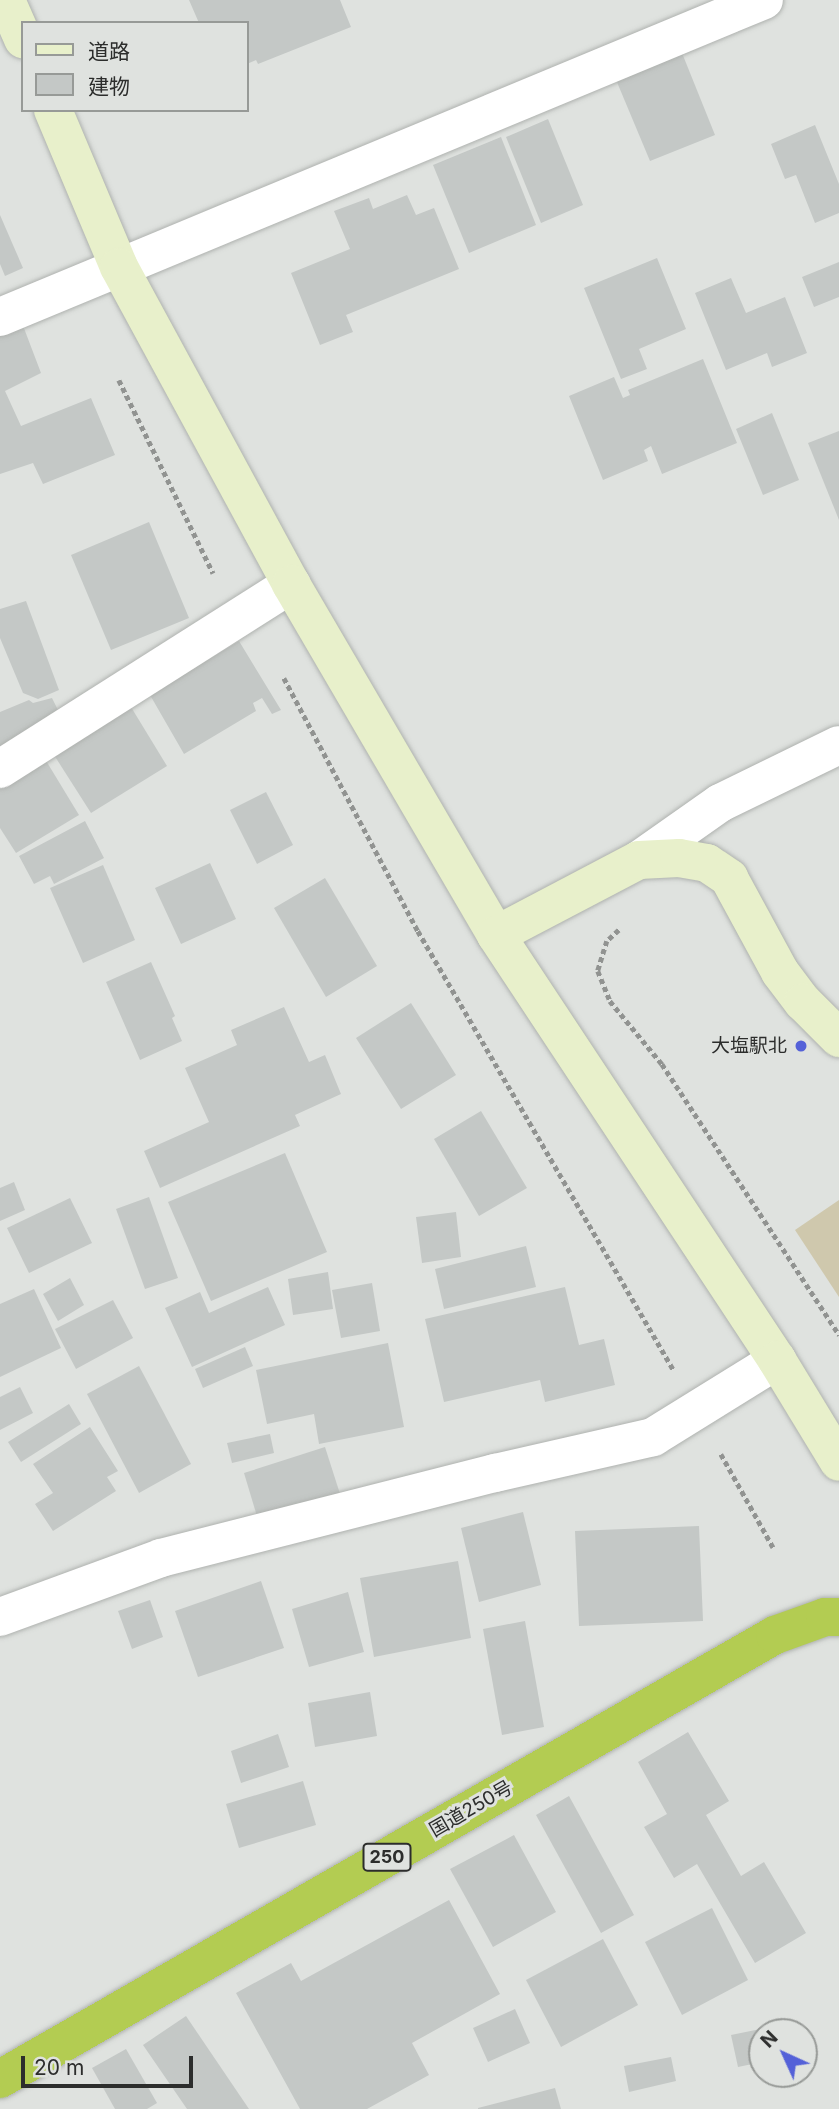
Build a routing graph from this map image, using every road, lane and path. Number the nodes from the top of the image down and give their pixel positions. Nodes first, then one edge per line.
1 (6, 0) edge
2 (764, 0) edge
3 (21, 34) edge
4 (54, 112) edge
5 (119, 267) junction
6 (0, 317) edge
7 (117, 373) dead end
8 (291, 584) junction
9 (241, 615) junction
10 (839, 745) edge
11 (0, 769) edge
12 (639, 860) junction
13 (604, 877) junction
14 (496, 935) junction
15 (839, 1038) edge
16 (839, 1335) edge
17 (777, 1360) junction
18 (680, 1381) dead end
19 (719, 1450) dead end
20 (839, 1462) edge
21 (773, 1547) dead end
22 (839, 1595) edge
23 (0, 1617) edge
24 (839, 1617) edge
25 (775, 1635) junction
26 (0, 2079) edge

1 - 3 street
2 - 5 street
4 - 5 street
5 - 6 street
5 - 8 street
7 - 9 path
8 - 9 street
8 - 14 street
9 - 11 street
9 - 18 path
10 - 12 street
12 - 13 street
12 - 15 street
13 - 14 street
13 - 16 path
14 - 17 street
17 - 20 street
17 - 23 street
19 - 21 path
22 - 25 street
24 - 25 highway, 国道250号 / 250
25 - 26 highway, 国道250号 / 250

